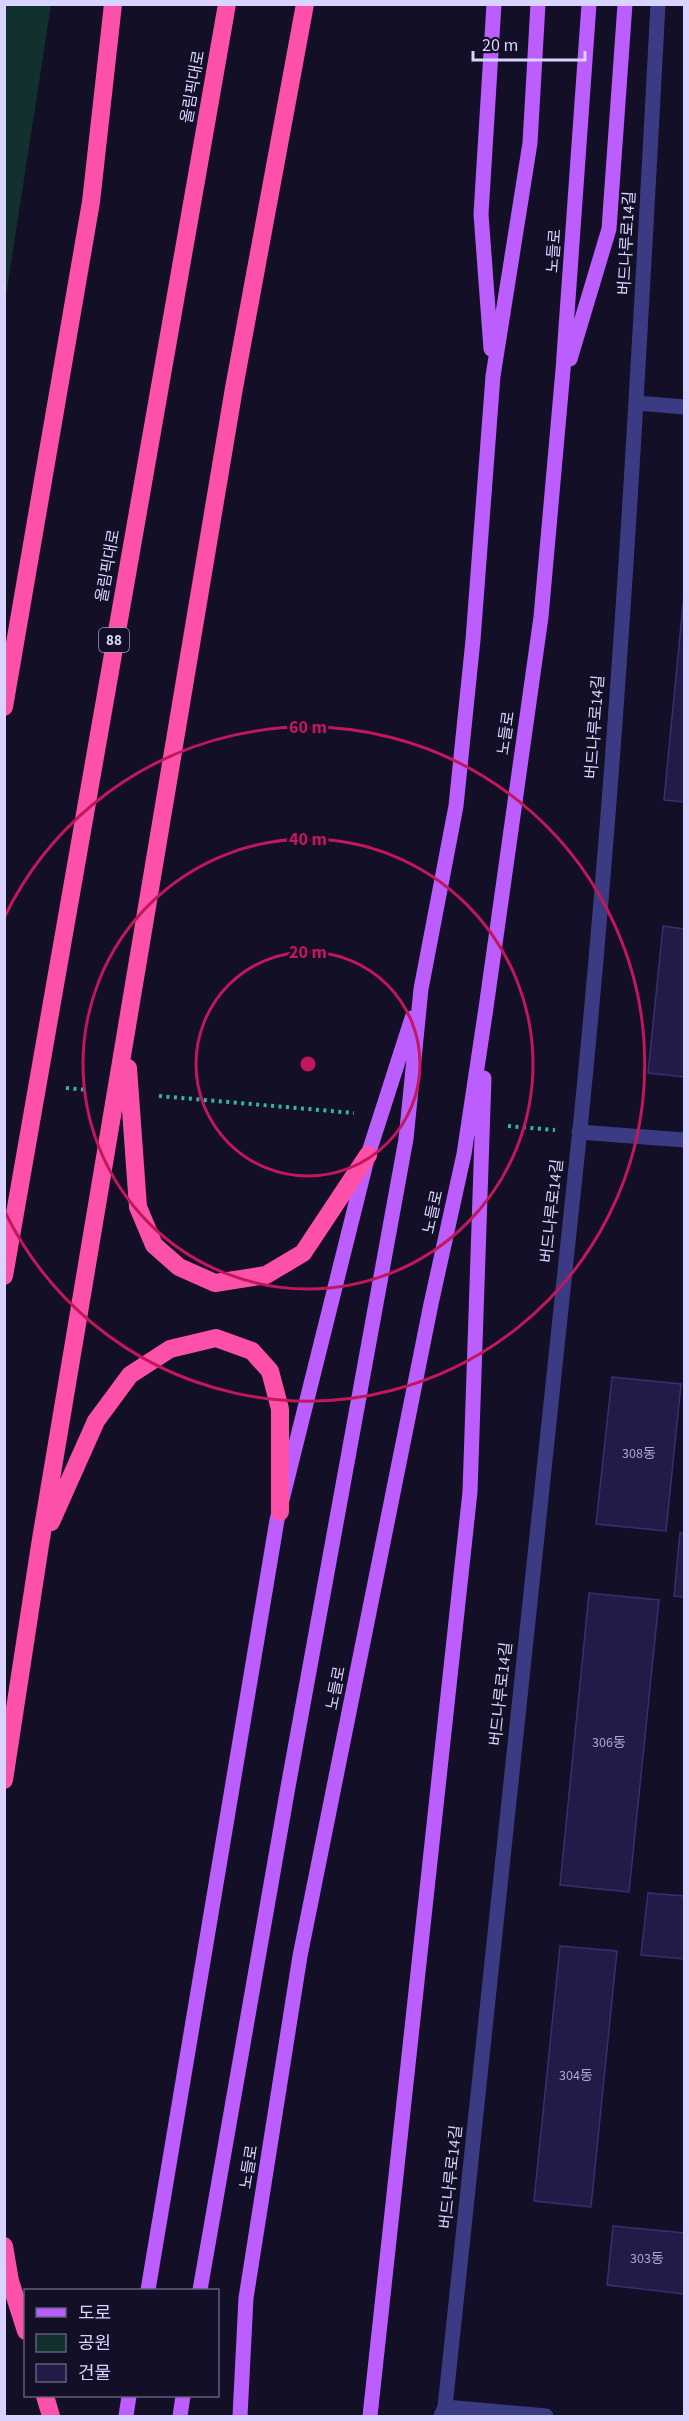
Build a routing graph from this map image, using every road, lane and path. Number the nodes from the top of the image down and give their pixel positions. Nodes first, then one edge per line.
1 (114, 4) edge
2 (227, 4) edge
3 (305, 4) edge
4 (494, 4) edge
5 (538, 4) edge
6 (589, 4) edge
7 (625, 4) edge
8 (658, 4) edge
9 (493, 376) junction
10 (562, 388) junction
11 (637, 403) junction
12 (684, 407) edge
13 (4, 707) edge
14 (421, 989) junction
15 (486, 1008) junction
16 (126, 1036) junction
17 (64, 1088) dead end
18 (99, 1091) dead end
19 (147, 1095) dead end
20 (361, 1114) dead end
21 (503, 1126) dead end
22 (579, 1132) junction
23 (684, 1140) edge
24 (368, 1155) junction
25 (4, 1276) edge
26 (280, 1512) junction
27 (40, 1545) junction
28 (4, 1780) edge
29 (4, 2246) edge
30 (148, 2289) edge
31 (200, 2289) edge
32 (24, 2325) edge
33 (45, 2397) edge
34 (129, 2397) edge
35 (183, 2397) edge
36 (443, 2412) edge
37 (51, 2416) edge
38 (126, 2416) edge
39 (180, 2416) edge
40 (240, 2416) edge
41 (370, 2416) edge
42 (546, 2416) edge

1 - 13 highway
2 - 25 highway, 올림픽대로 / 88
3 - 16 highway
4 - 9 main road
5 - 9 main road, 노들로
6 - 10 main road, 노들로
7 - 10 main road
8 - 11 street, 버드나루로14길
9 - 14 main road, 노들로
10 - 15 main road, 노들로
11 - 12 street
11 - 22 street, 버드나루로14길
14 - 24 main road
14 - 31 main road, 노들로
15 - 40 main road, 노들로
15 - 41 main road
16 - 24 highway
16 - 27 highway
17 - 18 path
19 - 20 path
21 - 22 path
22 - 23 street
22 - 36 street, 버드나루로14길
24 - 26 main road
26 - 27 highway
26 - 30 main road
27 - 28 highway
29 - 32 highway
33 - 37 highway
34 - 38 main road
35 - 39 main road
36 - 42 street

